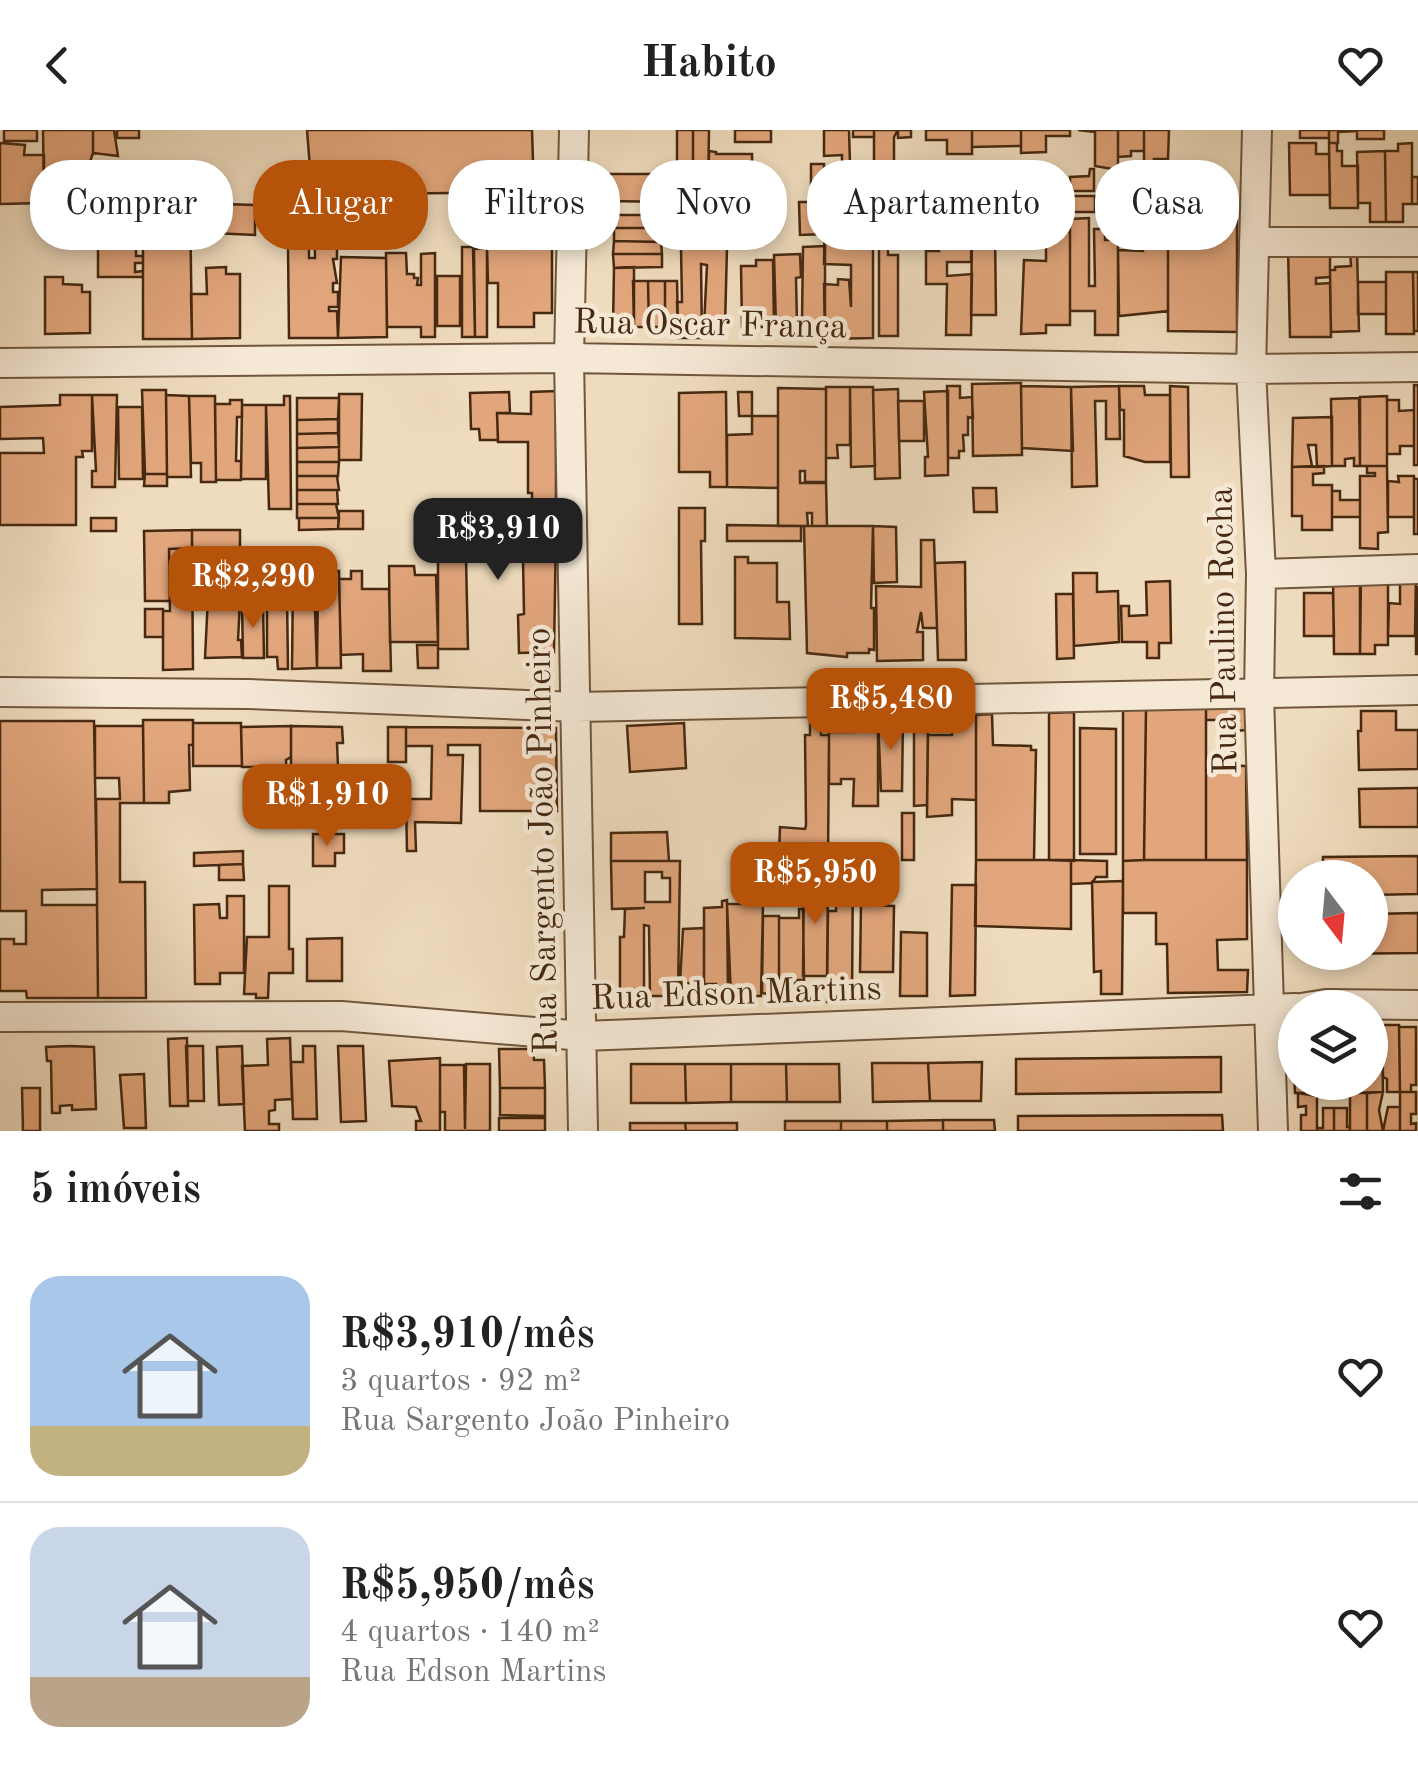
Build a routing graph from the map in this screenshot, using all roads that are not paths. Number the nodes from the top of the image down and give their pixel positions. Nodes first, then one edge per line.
1 (574, 130) edge
2 (1257, 130) edge
3 (1254, 242) junction
4 (1418, 242) edge
5 (569, 358) junction
6 (0, 363) edge
7 (1418, 367) edge
8 (1251, 369) junction
9 (1418, 568) edge
10 (1261, 574) junction
11 (1418, 690) edge
12 (0, 692) edge
13 (1259, 695) junction
14 (578, 707) junction
15 (1287, 990) edge
16 (1388, 1005) edge
17 (1418, 1005) edge
18 (1278, 1009) edge
19 (0, 1017) edge
20 (582, 1036) junction
21 (1278, 1093) edge
22 (583, 1131) edge
23 (1273, 1131) edge

1 - 5 street, Rua Sargento João Pinheiro
2 - 3 street, Rua Paulino Rocha
3 - 4 street
3 - 8 street, Rua Paulino Rocha
5 - 6 street, Rua Oscar França
5 - 8 street, Rua Oscar França
5 - 14 street, Rua Sargento João Pinheiro
7 - 8 street, Rua Oscar França
8 - 10 street, Rua Paulino Rocha
9 - 10 street
10 - 13 street, Rua Paulino Rocha
11 - 13 street
12 - 14 street
13 - 14 street
13 - 15 street, Rua Paulino Rocha
14 - 20 street, Rua Sargento João Pinheiro
16 - 17 street, Rua Edson Martins
18 - 20 street, Rua Edson Martins
19 - 20 street, Rua Edson Martins
20 - 22 street, Rua Sargento João Pinheiro
21 - 23 street, Rua Paulino Rocha

